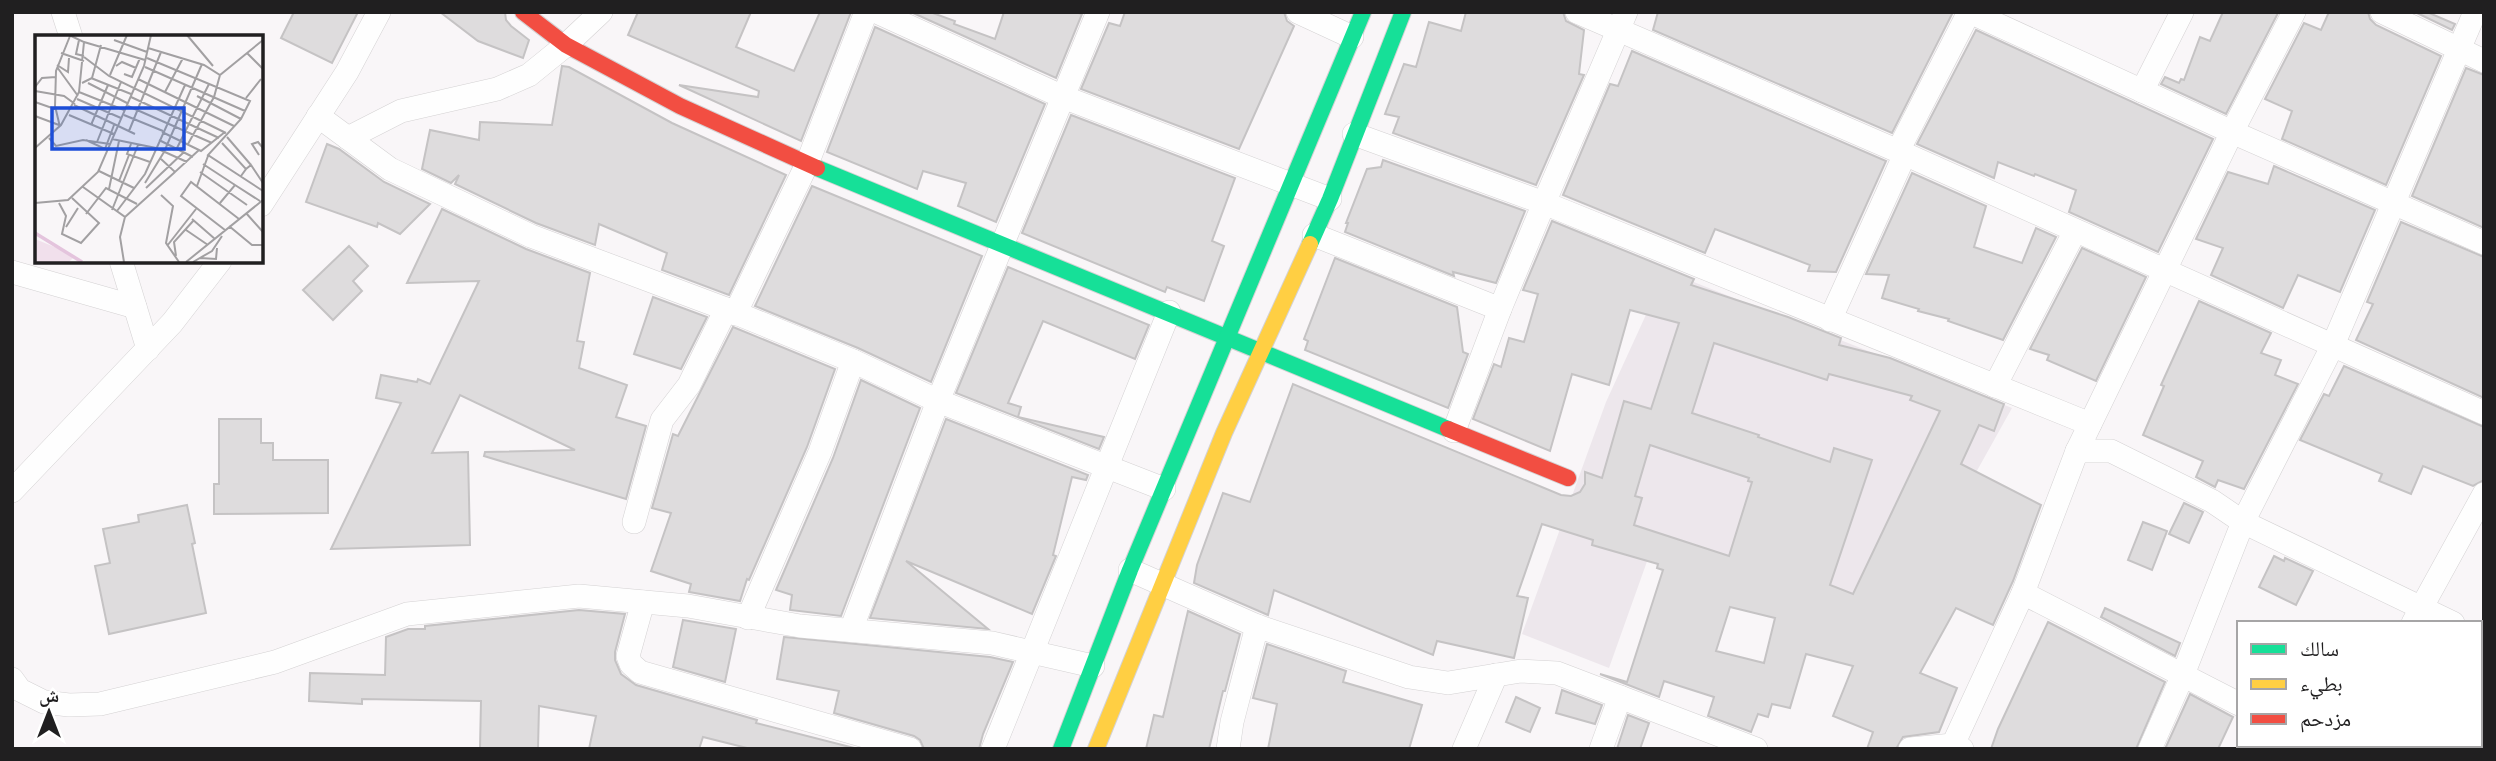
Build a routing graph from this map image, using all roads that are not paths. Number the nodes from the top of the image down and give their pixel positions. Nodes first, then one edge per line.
1 (63, 12) edge
2 (379, 12) edge
3 (523, 12) edge
4 (601, 12) edge
5 (866, 12) edge
6 (877, 12) edge
7 (1098, 12) edge
8 (1298, 12) edge
9 (1363, 12) edge
10 (1402, 12) edge
11 (1577, 12) edge
12 (2182, 12) edge
13 (2294, 12) edge
14 (2382, 12) edge
15 (2475, 12) edge
16 (1974, 13) edge
17 (1623, 22) edge
18 (70, 35) edge
19 (1352, 37) junction
20 (566, 45) junction
21 (2458, 50) junction
22 (2484, 61) edge
23 (2142, 91) junction
24 (1063, 97) junction
25 (318, 116) junction
26 (2232, 132) junction
27 (1354, 134) junction
28 (348, 138) junction
29 (1902, 153) junction
30 (807, 164) junction
31 (1290, 186) junction
32 (1329, 199) junction
33 (262, 203) edge
34 (1544, 203) junction
35 (2394, 203) junction
36 (2075, 231) junction
37 (1314, 234) junction
38 (2484, 243) edge
39 (1002, 244) junction
40 (121, 262) edge
41 (219, 262) edge
42 (12, 272) edge
43 (2165, 272) junction
44 (135, 307) junction
45 (1500, 309) junction
46 (730, 312) junction
47 (1168, 312) junction
48 (1830, 320) junction
49 (1228, 337) junction
50 (2333, 345) junction
51 (148, 349) junction
52 (1262, 350) junction
53 (853, 361) junction
54 (1996, 386) junction
55 (937, 401) junction
56 (2484, 413) edge
57 (2090, 424) junction
58 (1454, 432) junction
59 (2077, 451) junction
60 (1108, 467) junction
61 (1568, 478) dead end
62 (1164, 489) junction
63 (12, 491) edge
64 (2484, 494) edge
65 (634, 522) dead end
66 (2243, 522) junction
67 (1130, 570) junction
68 (1164, 584) junction
69 (2023, 593) junction
70 (643, 602) junction
71 (2417, 615) edge
72 (748, 618) junction
73 (2444, 621) edge
74 (1257, 625) junction
75 (850, 630) junction
76 (1031, 652) junction
77 (1093, 666) junction
78 (1496, 675) junction
79 (2182, 677) junction
80 (12, 678) edge
81 (1620, 696) junction
82 (2237, 703) edge
83 (1955, 747) edge
84 (910, 749) edge
85 (993, 749) edge
86 (1061, 749) edge
87 (1096, 749) edge
88 (1228, 749) edge
89 (1464, 749) edge
90 (1601, 749) edge
91 (1756, 749) edge
92 (1910, 749) edge
93 (2150, 749) edge

1 - 18 street
2 - 25 street
3 - 20 main road
4 - 20 street
5 - 30 street
6 - 24 street
7 - 24 street
8 - 19 street
9 - 19 main road
10 - 27 main road
11 - 17 street
12 - 23 street
13 - 26 street
14 - 21 street
15 - 21 street
16 - 23 street
16 - 29 street
17 - 29 street
17 - 34 street
19 - 31 main road
20 - 28 street
20 - 30 main road
21 - 22 street
21 - 35 street
23 - 26 street
24 - 31 street
24 - 39 street
25 - 28 street
25 - 33 street
26 - 35 street
26 - 43 street
27 - 32 main road
27 - 34 street
28 - 46 street
29 - 36 street
29 - 48 street
30 - 39 main road
30 - 46 street
31 - 32 street
31 - 49 main road
32 - 37 main road
34 - 45 street
34 - 48 street
35 - 38 street
35 - 50 street
36 - 43 street
36 - 54 street
37 - 45 street
37 - 52 main road
39 - 47 main road
39 - 55 street
40 - 44 street
41 - 51 street
42 - 44 street
43 - 50 street
43 - 57 street
44 - 51 street
45 - 58 street
46 - 53 street
46 - 65 street
47 - 49 main road
47 - 60 street
48 - 54 street
49 - 52 main road
49 - 62 main road
50 - 56 street
50 - 66 street
51 - 63 street
52 - 58 main road
52 - 68 main road
53 - 55 street
53 - 72 street
54 - 57 street
55 - 60 street
55 - 75 street
57 - 59 street
58 - 61 main road
59 - 66 street
59 - 69 street
60 - 62 street
60 - 76 street
62 - 67 main road
64 - 71 street
66 - 71 street
66 - 79 street
67 - 68 street
67 - 77 main road
68 - 74 street
68 - 87 main road
69 - 79 street
69 - 83 street
70 - 72 street
70 - 80 street
70 - 84 street
71 - 73 street
72 - 75 street
74 - 78 street
74 - 88 street
75 - 76 street
76 - 77 street
76 - 85 street
77 - 86 main road
78 - 81 street
78 - 89 street
79 - 82 street
79 - 93 street
81 - 90 street
81 - 91 street
83 - 92 street

